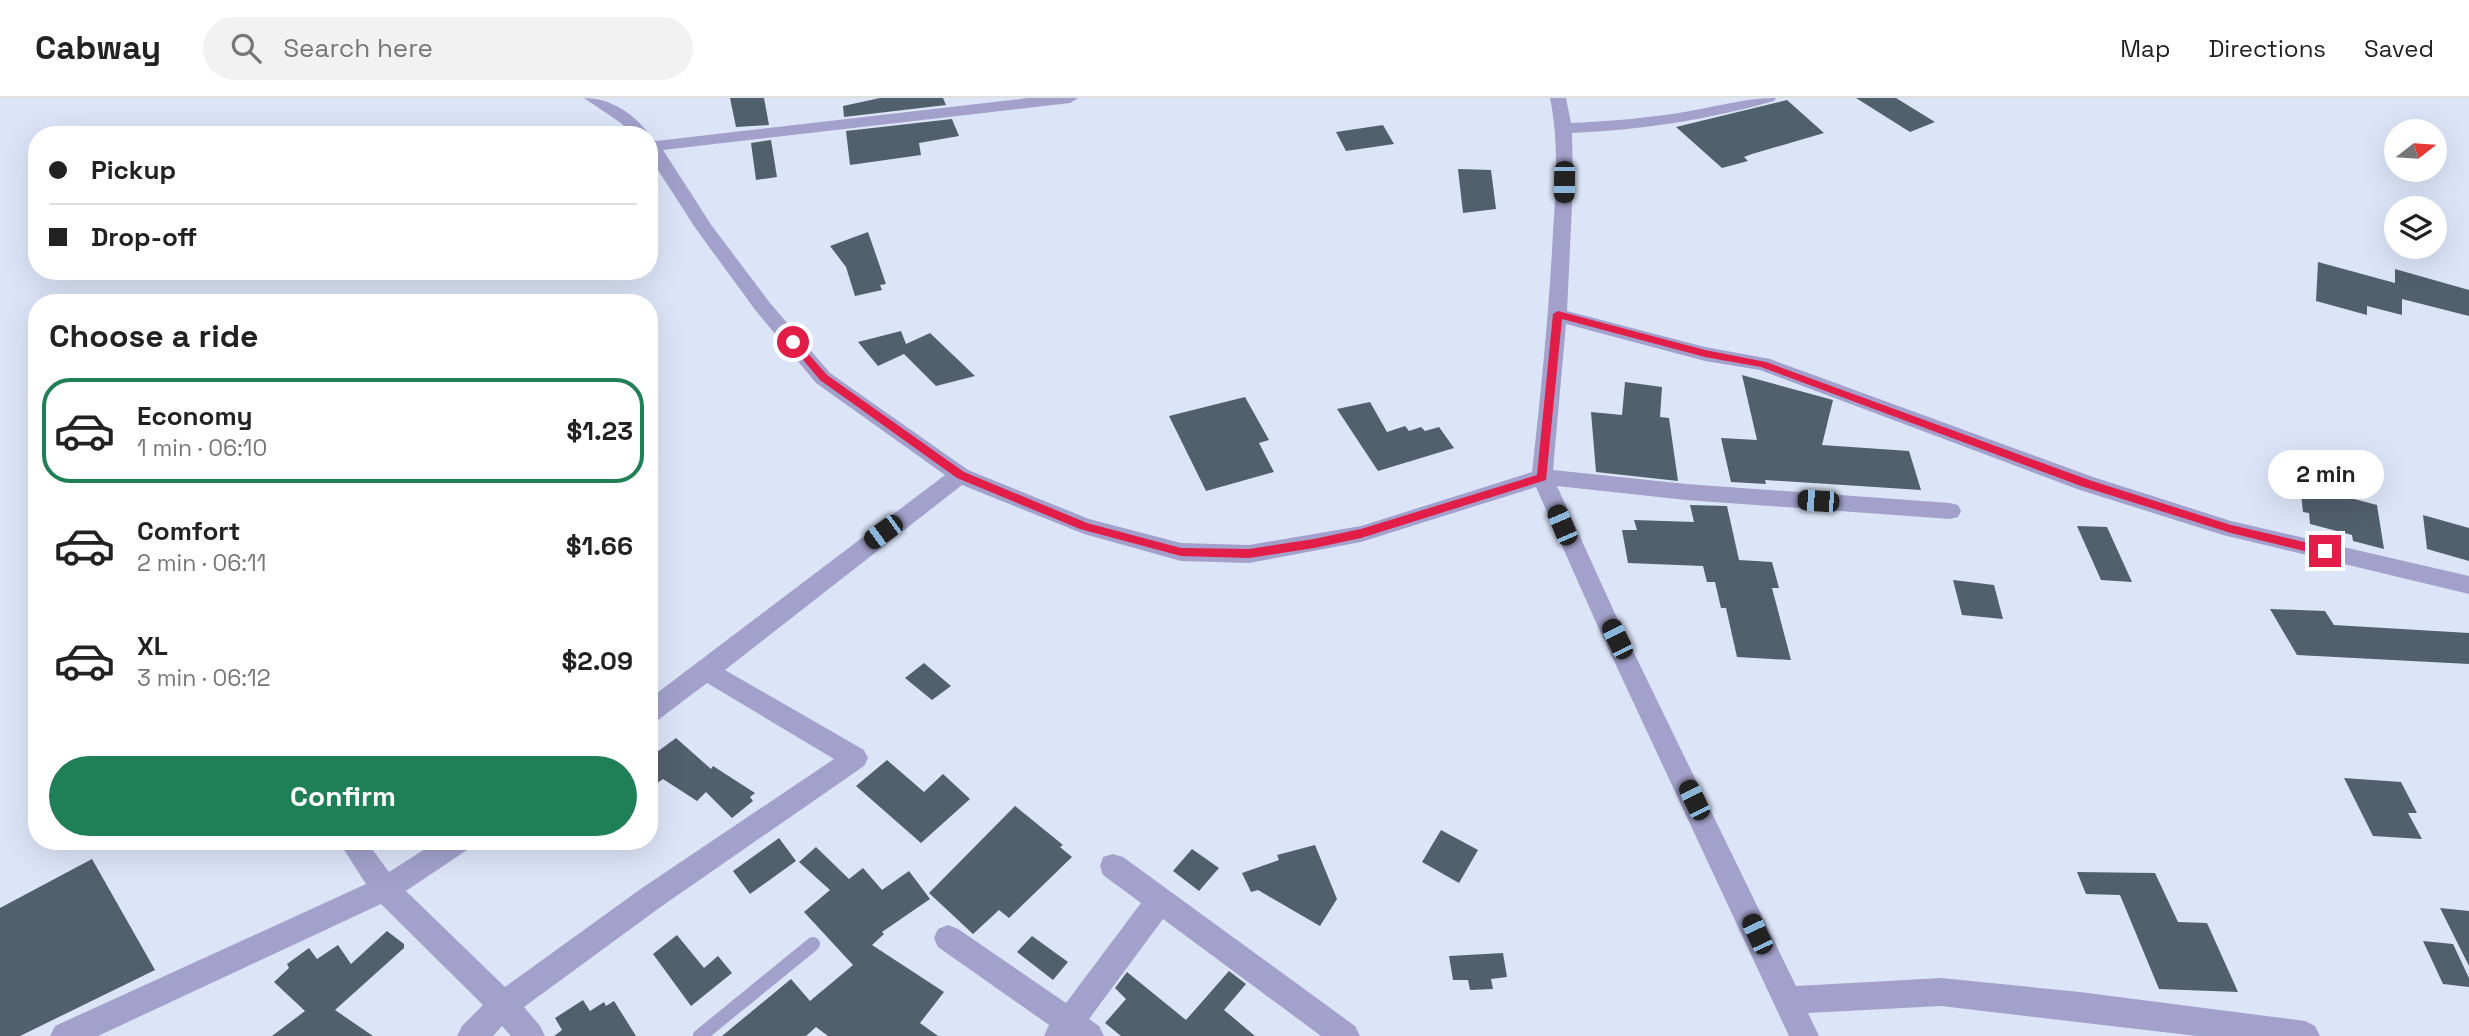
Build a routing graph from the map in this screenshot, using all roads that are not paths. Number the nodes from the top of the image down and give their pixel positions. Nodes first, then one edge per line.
1 (592, 98) edge
2 (1070, 98) edge
3 (1558, 98) edge
4 (1768, 98) edge
5 (633, 126) edge
6 (1565, 128) junction
7 (658, 140) edge
8 (658, 155) edge
9 (1558, 314) junction
10 (961, 475) junction
11 (1542, 477) junction
12 (1950, 511) dead end
13 (2469, 585) edge
14 (706, 671) junction
15 (658, 706) edge
16 (358, 850) edge
17 (445, 850) edge
18 (1113, 866) dead end
19 (385, 888) junction
20 (1160, 900) junction
21 (948, 937) dead end
22 (813, 944) dead end
23 (1788, 1000) junction
24 (503, 1005) junction
25 (1072, 1031) edge
26 (65, 1036) edge
27 (472, 1036) edge
28 (530, 1036) edge
29 (701, 1036) edge
30 (1345, 1036) edge
31 (1804, 1036) edge
32 (2305, 1036) edge

1 - 5 street
2 - 7 street
3 - 6 street
4 - 6 street
6 - 9 street
8 - 10 street
9 - 11 street
9 - 13 street
10 - 11 street
10 - 14 street
11 - 12 street
11 - 23 street
14 - 15 street
14 - 24 street
16 - 19 street
17 - 19 street
18 - 20 street
19 - 24 street
19 - 26 street
20 - 25 street
20 - 30 street
21 - 25 street
22 - 29 lane
23 - 31 street
23 - 32 street
24 - 27 street
24 - 28 street

